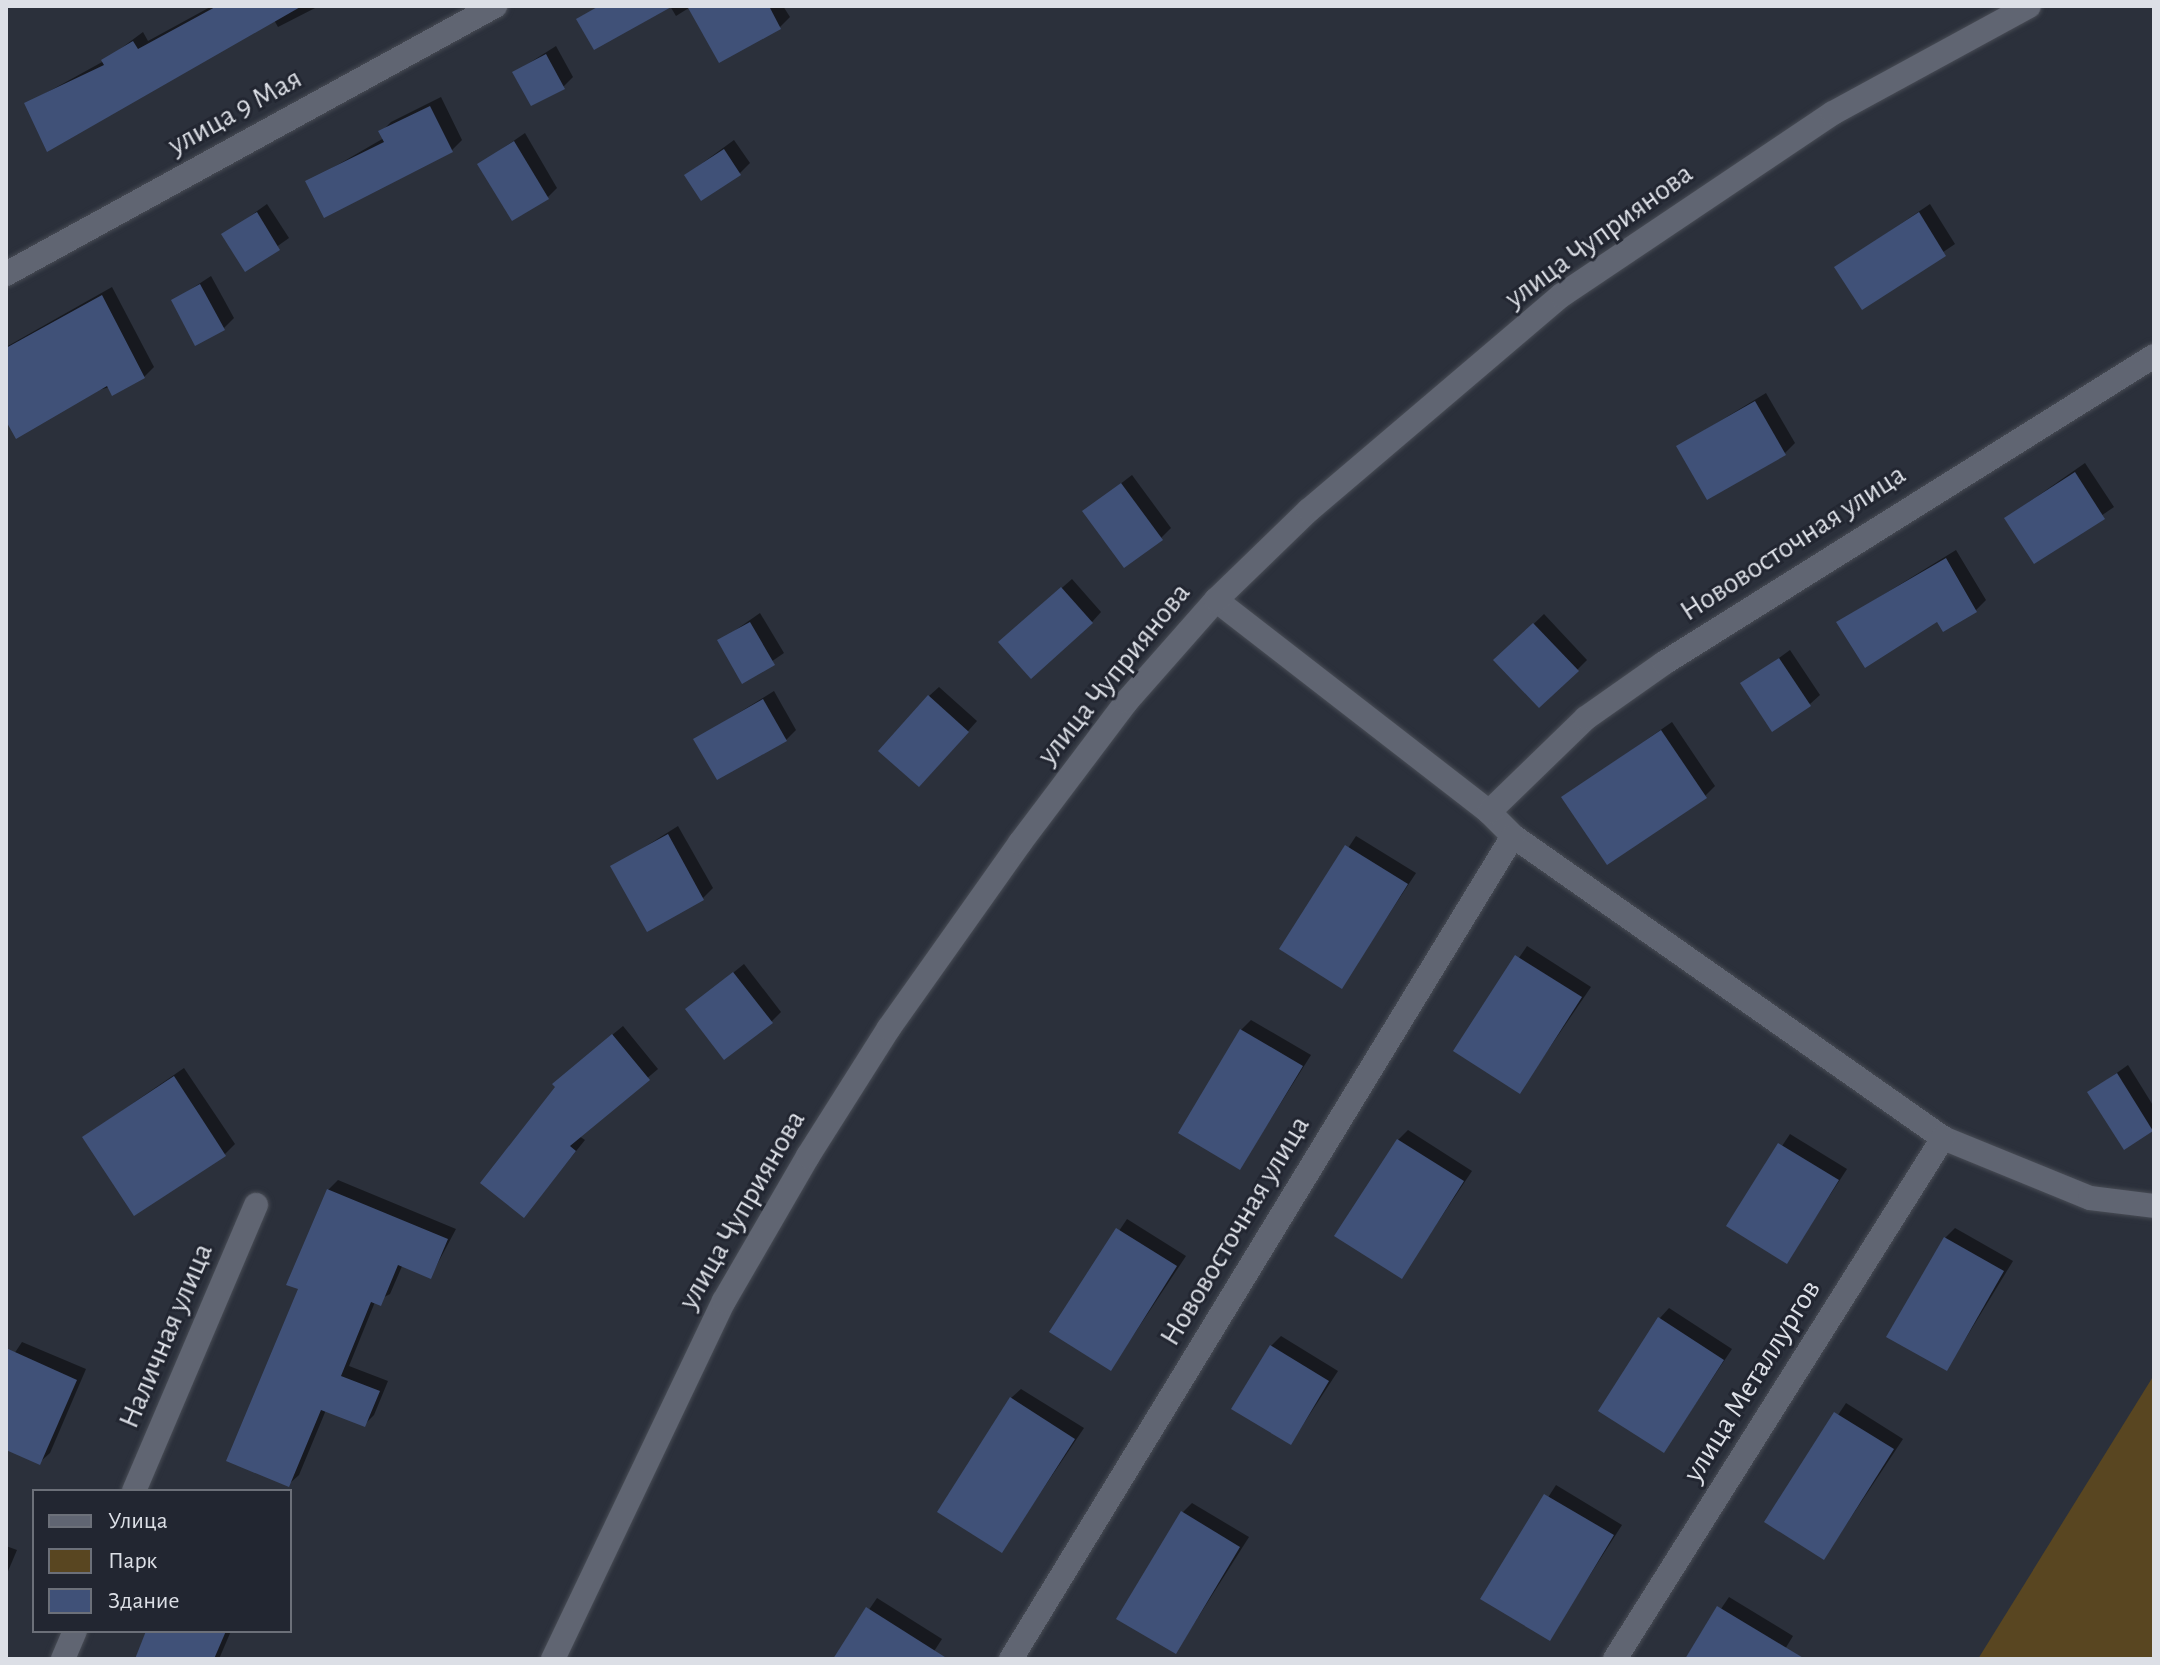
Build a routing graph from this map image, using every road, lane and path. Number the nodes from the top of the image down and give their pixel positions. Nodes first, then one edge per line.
1 (495, 6) edge
2 (2029, 6) edge
3 (6, 274) edge
4 (2154, 356) edge
5 (1216, 600) junction
6 (1489, 812) junction
7 (1513, 836) junction
8 (1943, 1138) junction
9 (256, 1205) dead end
10 (2154, 1206) edge
11 (135, 1489) edge
12 (74, 1633) edge
13 (63, 1659) edge
14 (553, 1659) edge
15 (1011, 1659) edge
16 (1615, 1659) edge

1 - 3 street, улица 9 Мая
2 - 5 street, улица Чуприянова
4 - 6 street, Нововосточная улица
5 - 6 street
5 - 14 street, улица Чуприянова
6 - 7 street
7 - 8 street
7 - 15 street, Нововосточная улица
8 - 10 street
8 - 16 street, улица Металлургов
9 - 11 street, Наличная улица
12 - 13 street

